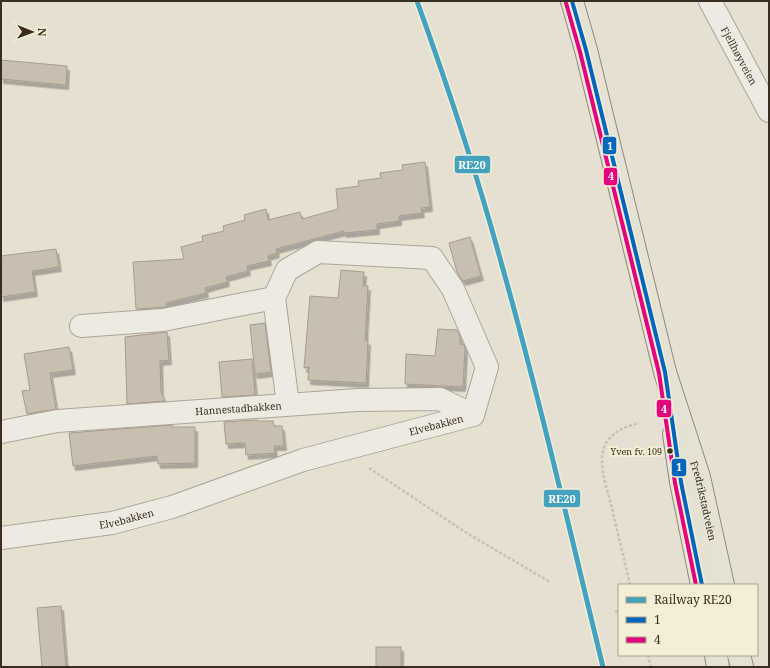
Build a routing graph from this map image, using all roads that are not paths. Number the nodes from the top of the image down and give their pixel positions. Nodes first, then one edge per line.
1 (572, 1) edge
2 (710, 1) edge
3 (769, 111) edge
4 (274, 298) junction
5 (81, 326) dead end
6 (665, 372) junction
7 (288, 404) junction
8 (473, 415) junction
9 (1, 432) edge
10 (1, 538) edge
11 (702, 584) edge
12 (724, 584) edge
13 (716, 656) edge
14 (739, 656) edge
15 (718, 667) edge
16 (742, 667) edge

1 - 6 main road, Fredrikstadveien
2 - 3 street, Fjellhøyveien
4 - 5 street
4 - 7 street
4 - 8 street, Elvebakken
6 - 11 main road, Fredrikstadveien
6 - 12 main road, Fredrikstadveien
7 - 8 street, Hannestadbakken
7 - 9 street, Hannestadbakken
8 - 10 street, Elvebakken
13 - 15 main road
14 - 16 main road

